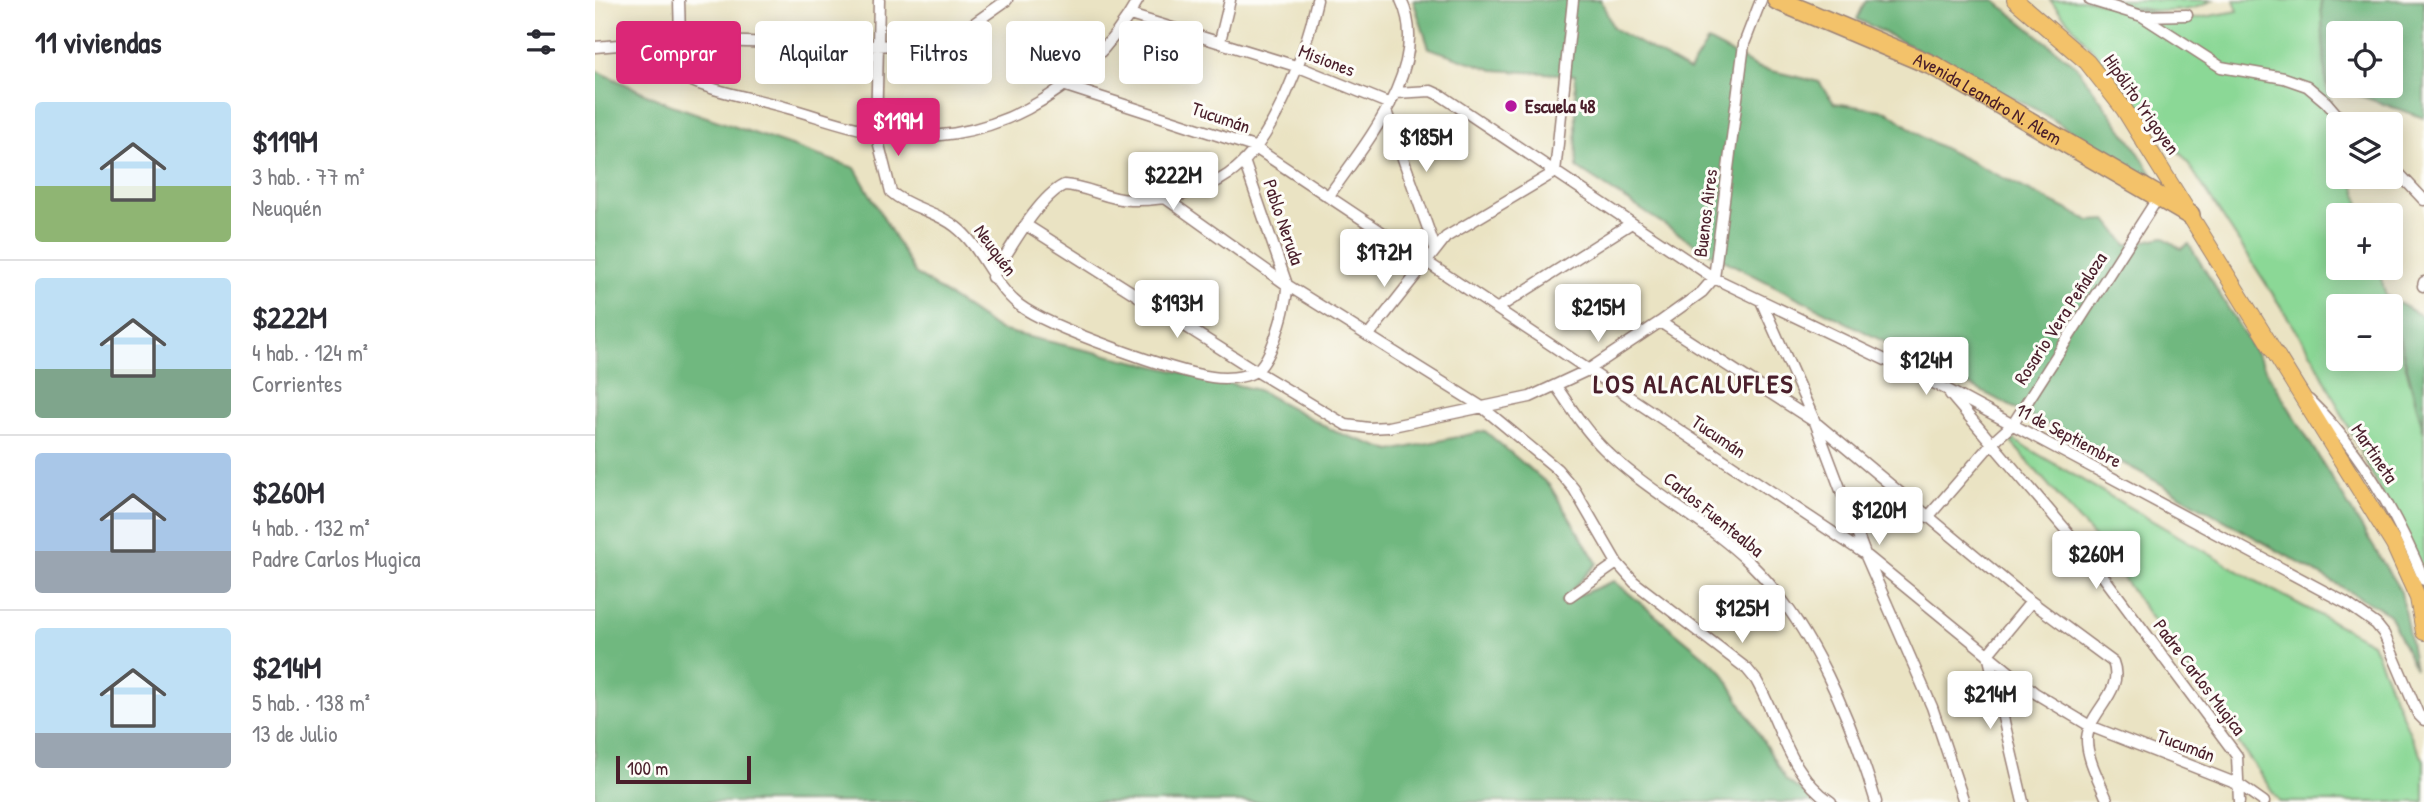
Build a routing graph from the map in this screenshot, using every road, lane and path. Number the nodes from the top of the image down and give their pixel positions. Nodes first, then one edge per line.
1 (679, 0) edge
2 (879, 0) edge
3 (1007, 0) edge
4 (1138, 0) edge
5 (1230, 0) edge
6 (1317, 0) edge
7 (1401, 0) edge
8 (1573, 0) edge
9 (1761, 0) edge
10 (1777, 0) edge
11 (2015, 0) edge
12 (2090, 0) edge
13 (1129, 15) junction
14 (2187, 15) dead end
15 (2142, 16) junction
16 (678, 21) edge
17 (1220, 41) junction
18 (741, 42) edge
19 (616, 45) edge
20 (878, 46) junction
21 (595, 47) edge
22 (1299, 67) junction
23 (709, 84) edge
24 (1066, 86) junction
25 (1395, 93) junction
26 (1388, 108) junction
27 (2335, 112) edge
28 (876, 132) junction
29 (1254, 147) junction
30 (1244, 161) junction
31 (1555, 172) junction
32 (2403, 178) edge
33 (2159, 196) junction
34 (1328, 197) junction
35 (1165, 198) junction
36 (2424, 200) edge
37 (2190, 215) junction
38 (1630, 224) junction
39 (1026, 225) junction
40 (1435, 248) junction
41 (1425, 261) junction
42 (992, 277) junction
43 (1714, 278) junction
44 (1287, 285) junction
45 (1762, 303) junction
46 (1498, 308) junction
47 (1660, 322) junction
48 (1368, 336) junction
49 (1588, 370) junction
50 (1256, 372) junction
51 (1556, 386) junction
52 (1946, 389) junction
53 (2302, 393) junction
54 (1482, 407) junction
55 (1815, 422) junction
56 (2013, 425) junction
57 (1991, 443) junction
58 (1928, 517) junction
59 (1865, 554) junction
60 (1617, 563) junction
61 (2424, 580) edge
62 (1570, 596) dead end
63 (2031, 602) junction
64 (2424, 631) edge
65 (1988, 654) junction
66 (2424, 720) edge
67 (2089, 726) junction
68 (2240, 785) junction
69 (1831, 802) edge
70 (1876, 802) edge
71 (1963, 802) edge
72 (2023, 802) edge
73 (2108, 802) edge
74 (2239, 802) edge
75 (2265, 802) edge

1 - 16 street
2 - 20 street, Neuquén
3 - 20 street
4 - 13 street
5 - 17 street
6 - 22 street
7 - 25 street
8 - 31 street
9 - 43 street, Buenos Aires
10 - 33 highway, Avenida Leandro N. Alem
11 - 37 main road, Hipólito Yrigoyen
12 - 15 street
13 - 17 street, Misiones
13 - 24 street
14 - 15 street
15 - 27 street
17 - 22 street, Misiones
18 - 20 street
19 - 21 street
20 - 28 street, Neuquén
22 - 26 street, Misiones
22 - 29 street
23 - 28 street
24 - 28 street
24 - 29 street, Tucumán
25 - 26 street
25 - 31 street, 11 de Septiembre
26 - 34 street
26 - 40 street
28 - 42 street, Neuquén
29 - 30 street
29 - 34 street, Tucumán
30 - 35 street
30 - 44 street, Pablo Neruda
31 - 38 street, 11 de Septiembre
31 - 40 street
32 - 36 street
33 - 37 highway, Avenida Leandro N. Alem
33 - 56 street, Rosario Vera Peñaloza
34 - 41 street, Tucumán
35 - 39 street
35 - 44 street
37 - 53 main road, Hipólito Yrigoyen
38 - 43 street, 11 de Septiembre
38 - 46 street
39 - 42 street
39 - 50 street
40 - 41 street
41 - 46 street, Tucumán
41 - 48 street
42 - 50 street, Neuquén
43 - 45 street, 11 de Septiembre
43 - 47 street, Buenos Aires
44 - 48 street
44 - 50 street, Pablo Neruda
45 - 52 street, 11 de Septiembre
45 - 55 street
46 - 49 street, Tucumán
47 - 49 street, Buenos Aires
47 - 55 street
48 - 54 street
49 - 51 street, Buenos Aires
49 - 59 street, Tucumán
50 - 54 street, Buenos Aires
51 - 54 street, Buenos Aires
51 - 70 street, Carlos Fuentealba
52 - 56 street, 11 de Septiembre
52 - 57 street, Padre Carlos Mugica
53 - 61 street, Martineta
53 - 64 main road, Hipólito Yrigoyen
54 - 60 street
55 - 58 street
55 - 59 street
56 - 57 street, Rosario Vera Peñaloza
56 - 66 street, 11 de Septiembre
57 - 58 street, Rosario Vera Peñaloza
57 - 68 street, Padre Carlos Mugica
58 - 63 street
59 - 65 street, Tucumán
59 - 71 street
60 - 62 street
60 - 69 street
63 - 65 street
63 - 67 street
65 - 67 street, Tucumán
65 - 72 street
67 - 68 street, Tucumán
67 - 73 street
68 - 74 street, Padre Carlos Mugica
68 - 75 street, Tucumán

